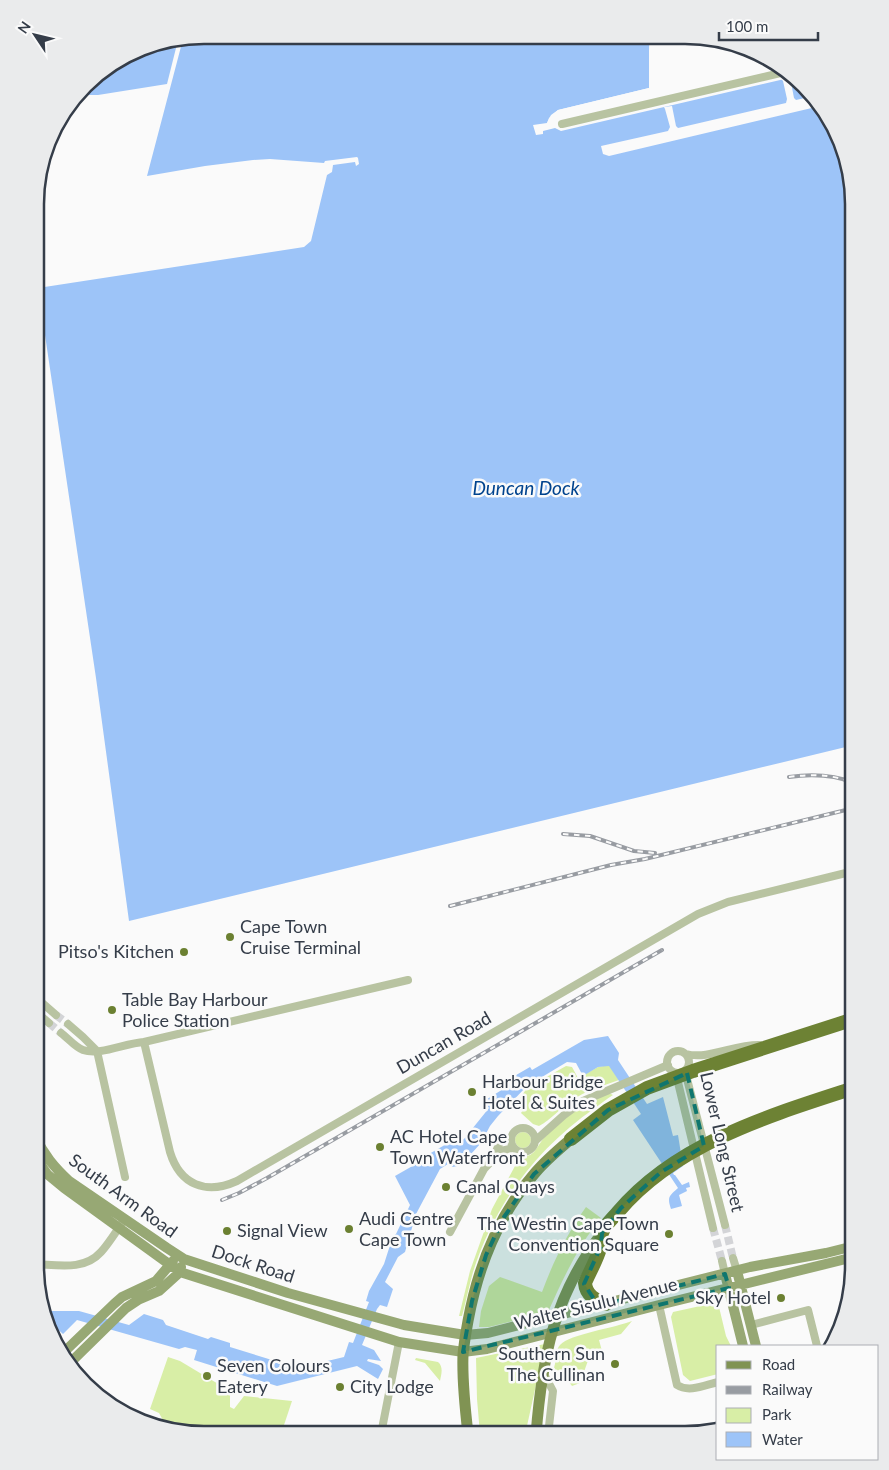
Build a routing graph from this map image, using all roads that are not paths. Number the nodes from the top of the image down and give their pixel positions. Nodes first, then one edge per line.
1 (778, 74) edge
2 (562, 124) dead end
3 (845, 873) edge
4 (408, 980) dead end
5 (44, 1004) edge
6 (56, 1014) tunnel mouth
7 (44, 1019) edge
8 (845, 1022) edge
9 (49, 1023) tunnel mouth
10 (68, 1024) tunnel mouth
11 (845, 1027) edge
12 (61, 1033) tunnel mouth
13 (144, 1042) junction
14 (97, 1051) junction
15 (686, 1054) junction
16 (703, 1055) junction
17 (688, 1064) junction
18 (668, 1065) junction
19 (675, 1072) junction
20 (845, 1091) edge
21 (555, 1122) junction
22 (530, 1130) junction
23 (511, 1136) junction
24 (571, 1139) joint
25 (535, 1141) junction
26 (500, 1142) junction
27 (513, 1147) junction
28 (44, 1152) edge
29 (491, 1161) junction
30 (44, 1170) edge
31 (125, 1177) dead end
32 (125, 1219) junction
33 (725, 1225) tunnel mouth
34 (118, 1228) junction
35 (713, 1228) tunnel mouth
36 (603, 1231) junction
37 (450, 1232) dead end
38 (845, 1248) edge
39 (181, 1257) junction
40 (733, 1258) tunnel mouth
41 (845, 1259) edge
42 (722, 1261) tunnel mouth
43 (44, 1265) edge
44 (170, 1265) junction
45 (737, 1271) junction
46 (180, 1272) junction
47 (725, 1274) junction
48 (740, 1285) junction
49 (729, 1288) junction
50 (606, 1304) junction
51 (659, 1305) junction
52 (556, 1315) junction
53 (751, 1325) junction
54 (551, 1332) junction
55 (465, 1335) junction
56 (399, 1342) junction
57 (743, 1345) edge
58 (756, 1345) edge
59 (817, 1345) edge
60 (67, 1349) edge
61 (463, 1352) junction
62 (74, 1360) edge
63 (543, 1372) junction
64 (716, 1382) edge
65 (383, 1426) edge
66 (467, 1426) edge
67 (537, 1426) edge
68 (549, 1426) edge

1 - 2 street
3 - 13 street, Duncan Road
4 - 13 street
5 - 6 street
7 - 9 street
8 - 24 highway
10 - 14 street
11 - 16 street
12 - 14 street
13 - 14 street
14 - 31 street
15 - 16 street
15 - 17 street
15 - 18 street
16 - 17 street
17 - 19 street
17 - 33 street, Lower Long Street
18 - 19 street
18 - 21 street
19 - 35 street, Lower Long Street
20 - 36 highway
21 - 22 street
21 - 25 street
22 - 23 street
22 - 25 street
23 - 26 street
23 - 27 street
24 - 55 main road
25 - 27 street
26 - 27 street
26 - 29 street
27 - 29 street
28 - 32 street, South Arm Road
29 - 37 street
30 - 34 street, South Arm Road
32 - 34 street
32 - 39 street, South Arm Road
34 - 43 street
34 - 44 street, South Arm Road
36 - 50 highway
36 - 52 main road
38 - 45 street, Walter Sisulu Avenue
39 - 44 street
39 - 46 street
39 - 55 street, Dock Road
40 - 45 street
41 - 48 street, Walter Sisulu Avenue
42 - 47 street
44 - 46 street, South Arm Road
44 - 60 street
45 - 47 street, Walter Sisulu Avenue
45 - 48 street
46 - 56 street, Dock Road
46 - 62 street
47 - 49 street
47 - 50 street, Walter Sisulu Avenue
48 - 49 street, Walter Sisulu Avenue
48 - 53 street
49 - 51 street, Walter Sisulu Avenue
49 - 57 street
50 - 52 street, Walter Sisulu Avenue
51 - 54 street, Walter Sisulu Avenue
51 - 64 street
52 - 54 main road
52 - 55 street, Walter Sisulu Avenue
53 - 58 street
53 - 59 street
54 - 61 street, Walter Sisulu Avenue
54 - 63 main road
55 - 61 main road
56 - 61 street, Dock Road
56 - 65 street
61 - 66 main road
63 - 67 main road
63 - 68 street

